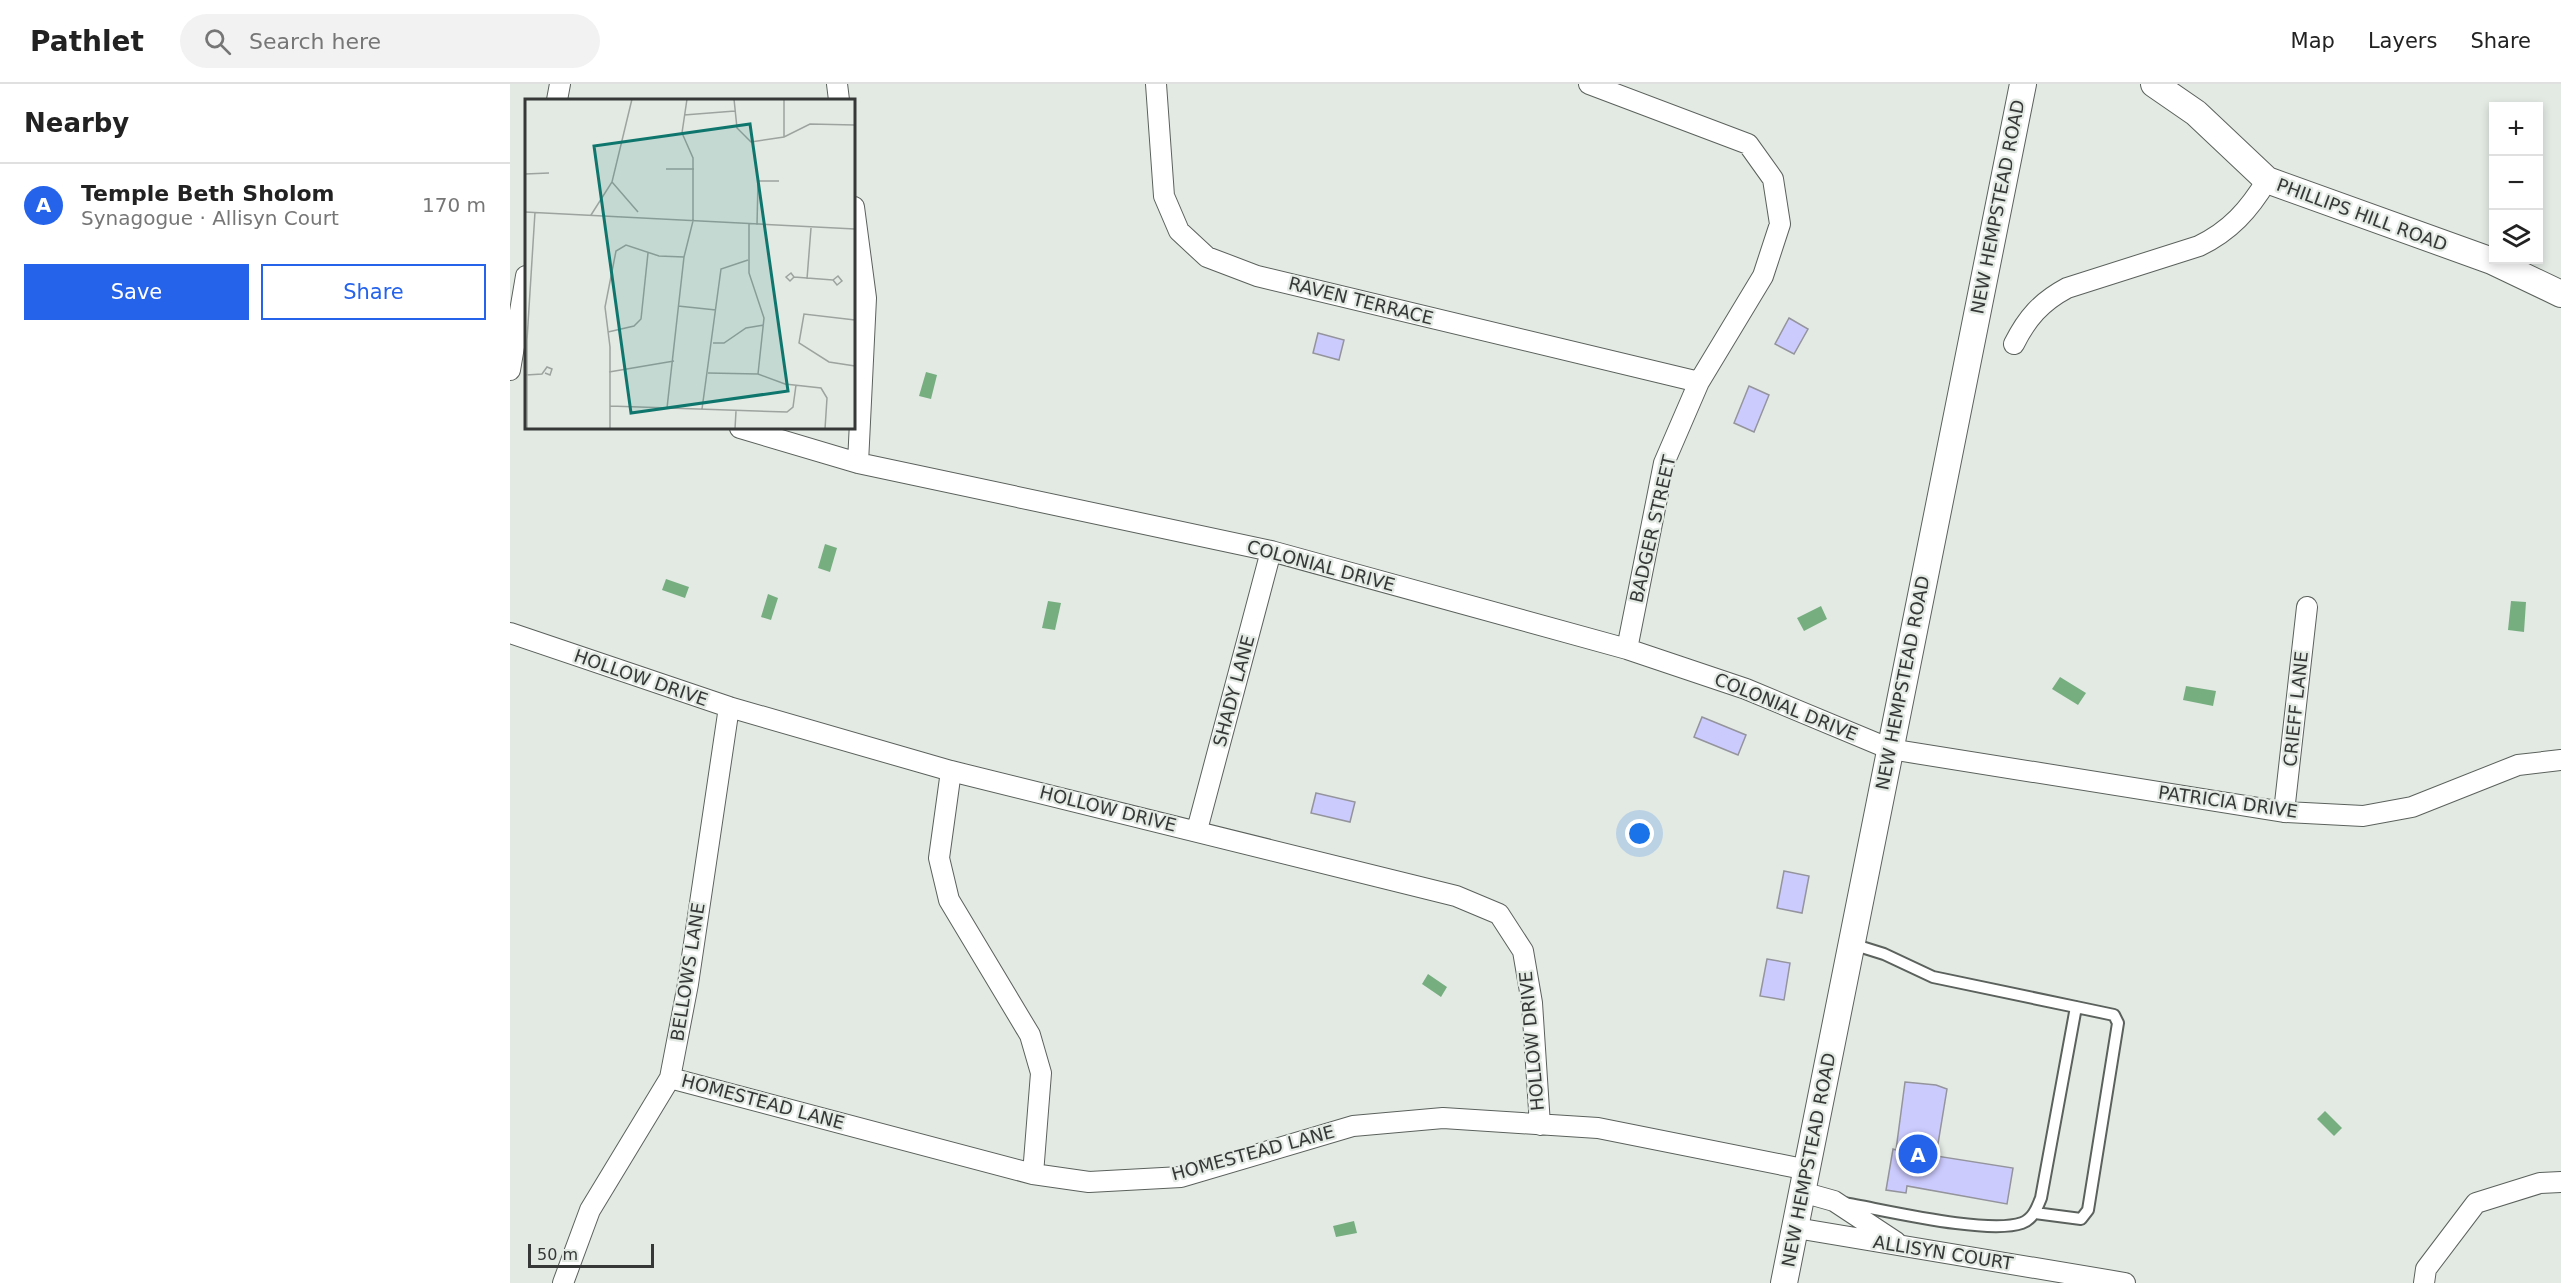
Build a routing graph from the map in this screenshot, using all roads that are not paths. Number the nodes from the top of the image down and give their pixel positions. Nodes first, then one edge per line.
1 (560, 84) edge
2 (837, 84) edge
3 (1156, 84) edge
4 (1589, 84) edge
5 (2023, 84) edge
6 (2154, 84) edge
7 (557, 99) edge
8 (839, 99) edge
9 (2267, 180) junction
10 (855, 215) edge
11 (525, 285) edge
12 (2561, 294) edge
13 (2014, 344) dead end
14 (516, 363) edge
15 (1700, 382) junction
16 (743, 429) edge
17 (858, 464) junction
18 (1271, 551) junction
19 (2307, 607) dead end
20 (510, 633) edge
21 (1627, 649) junction
22 (729, 707) junction
23 (1890, 749) junction
24 (2561, 760) edge
25 (951, 771) junction
26 (2284, 812) junction
27 (1197, 830) junction
28 (1852, 944) junction
29 (2076, 1007) junction
30 (670, 1078) junction
31 (1540, 1125) junction
32 (1033, 1174) junction
33 (1805, 1181) junction
34 (2561, 1182) edge
35 (1834, 1201) junction
36 (2036, 1213) junction
37 (1796, 1228) junction
38 (1903, 1247) junction
39 (563, 1283) edge
40 (1785, 1283) edge
41 (2125, 1283) edge
42 (2424, 1283) edge

1 - 7 street
2 - 8 street
3 - 15 street, RAVEN TERRACE
4 - 15 street, BADGER STREET
5 - 23 street, NEW HEMPSTEAD ROAD
6 - 9 street, PHILLIPS HILL ROAD
9 - 12 street, PHILLIPS HILL ROAD
9 - 13 street
10 - 17 street
11 - 14 street
15 - 21 street, BADGER STREET
16 - 17 street, COLONIAL DRIVE
17 - 18 street, COLONIAL DRIVE
18 - 21 street, COLONIAL DRIVE
18 - 27 street, SHADY LANE
19 - 26 street, CRIEFF LANE
20 - 22 street, HOLLOW DRIVE
21 - 23 street, COLONIAL DRIVE
22 - 25 street, HOLLOW DRIVE
22 - 30 street, BELLOWS LANE
23 - 26 street, PATRICIA DRIVE
23 - 28 street, NEW HEMPSTEAD ROAD
24 - 26 street, PATRICIA DRIVE
25 - 27 street, HOLLOW DRIVE
25 - 32 street
27 - 31 street, HOLLOW DRIVE
28 - 29 lane
28 - 33 street, NEW HEMPSTEAD ROAD
29 - 36 lane
29 - 36 lane
30 - 32 street, HOMESTEAD LANE
30 - 39 street, BELLOWS LANE
31 - 32 street, HOMESTEAD LANE
31 - 33 street, HOMESTEAD LANE
33 - 35 street, HOMESTEAD LANE
33 - 37 street, NEW HEMPSTEAD ROAD
34 - 42 street
35 - 36 lane
35 - 38 street, HOMESTEAD LANE
37 - 38 street, ALLISYN COURT
37 - 40 street, NEW HEMPSTEAD ROAD
38 - 41 street, ALLISYN COURT

